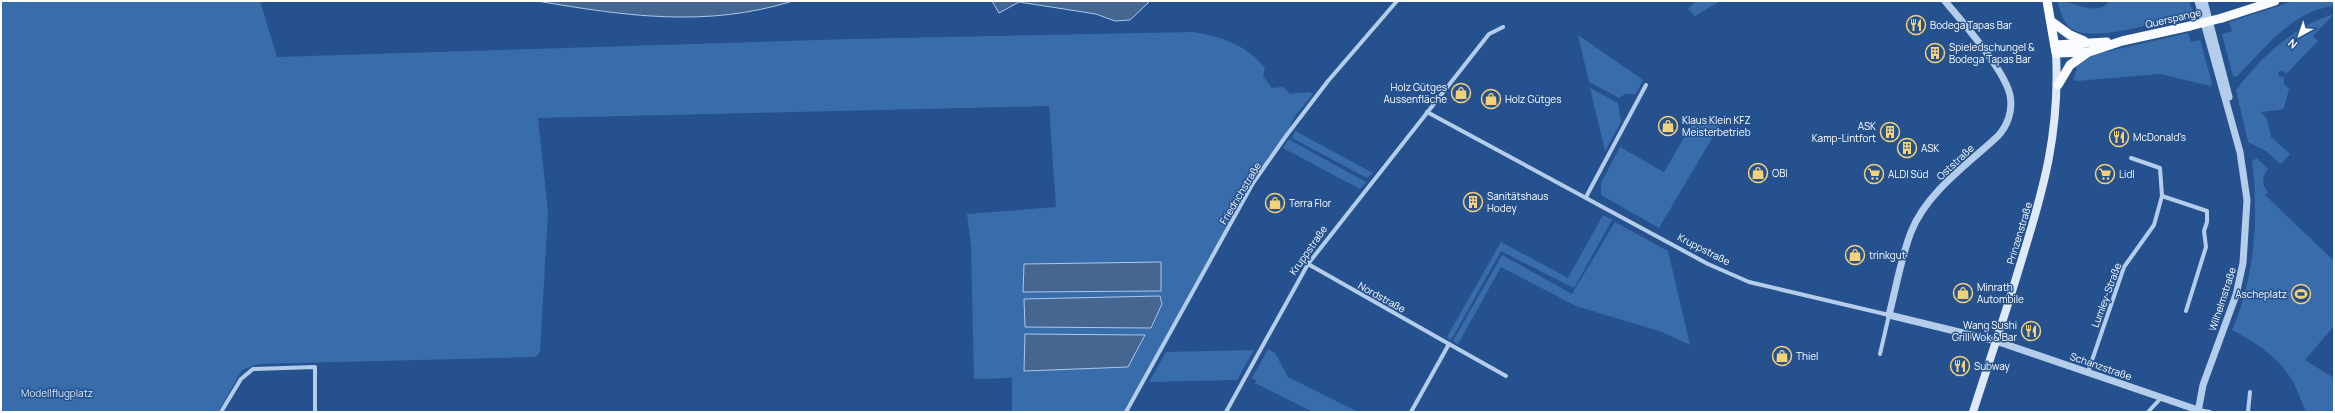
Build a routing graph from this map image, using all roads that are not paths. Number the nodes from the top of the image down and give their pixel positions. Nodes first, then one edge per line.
1 (1396, 1) edge
2 (1945, 1) edge
3 (2047, 1) edge
4 (2198, 1) edge
5 (2204, 1) edge
6 (2275, 1) edge
7 (2052, 22) junction
8 (1503, 27) dead end
9 (2089, 48) junction
10 (2056, 49) junction
11 (1646, 84) dead end
12 (2058, 85) junction
13 (1427, 112) junction
14 (2232, 119) junction
15 (2131, 158) dead end
16 (2162, 196) junction
17 (1586, 197) junction
18 (1308, 264) junction
19 (2186, 311) dead end
20 (1889, 315) junction
21 (1996, 341) junction
22 (1449, 344) junction
23 (1880, 354) dead end
24 (2088, 372) junction
25 (1506, 376) dead end
26 (2250, 392) dead end
27 (2161, 398) junction
28 (2198, 411) edge
29 (221, 412) edge
30 (315, 412) edge
31 (1126, 412) edge
32 (1226, 412) edge
33 (1411, 412) edge
34 (1972, 412) edge
35 (2148, 412) edge
36 (2210, 412) edge
37 (2248, 412) edge

1 - 31 street, Friedrichstraße
2 - 20 street, Oststraße
3 - 7 main road
4 - 14 street, Wilhelmstraße
5 - 14 street, Wilhelmstraße
6 - 9 main road, Querspange, bridge
7 - 9 main road
7 - 10 main road
8 - 13 street, Kruppstraße
9 - 10 main road, Querspange
9 - 12 main road
10 - 12 main road, Prinzenstraße
11 - 17 street
12 - 21 main road, Prinzenstraße
13 - 17 street, Kruppstraße
13 - 18 street, Kruppstraße
14 - 28 street, Wilhelmstraße
15 - 16 street, Lumley-Straße
16 - 19 street
16 - 24 street, Lumley-Straße
17 - 20 street, Kruppstraße
18 - 22 street, Nordstraße
18 - 32 street, Kruppstraße
20 - 21 street, Kruppstraße
20 - 23 street, Oststraße
21 - 24 street, Schanzstraße
21 - 34 main road, Prinzenstraße
22 - 25 street, Nordstraße
22 - 33 street
24 - 27 street, Schanzstraße
26 - 37 street
27 - 28 street, Schanzstraße
27 - 35 street
28 - 36 street
29 - 30 street

